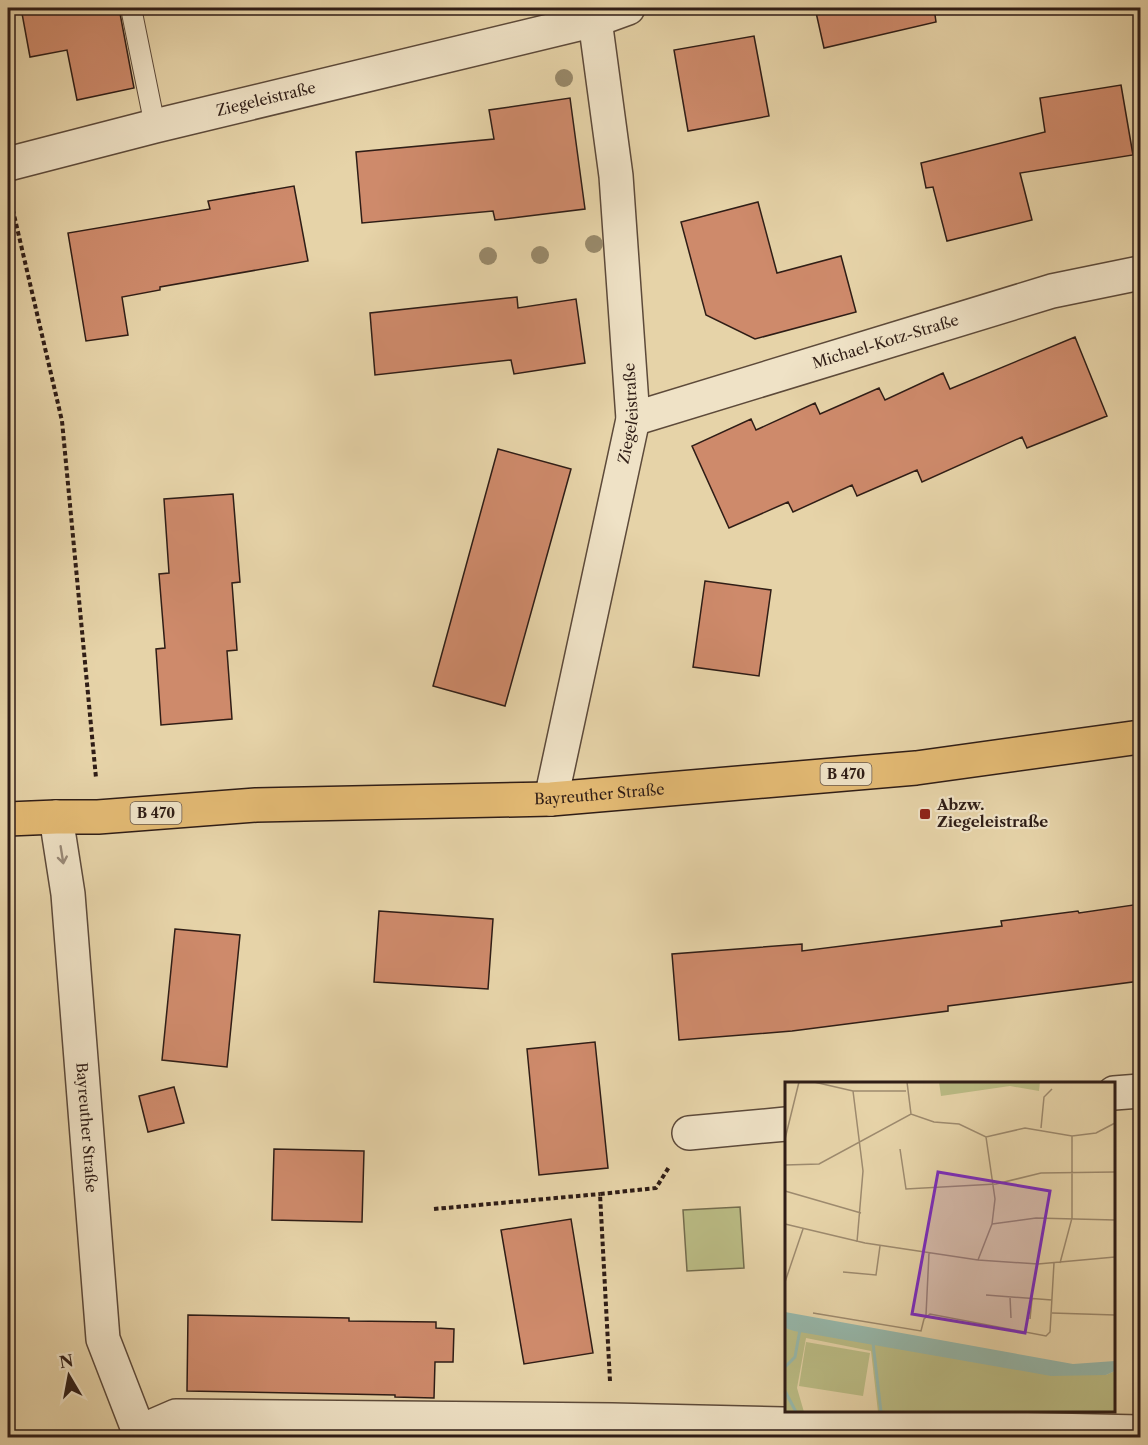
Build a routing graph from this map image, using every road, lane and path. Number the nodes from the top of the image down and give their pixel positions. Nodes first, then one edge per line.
1 (131, 8) edge
2 (628, 8) edge
3 (592, 14) edge
4 (156, 126) junction
5 (8, 164) edge
6 (10, 198) dead end
7 (1140, 273) edge
8 (633, 419) junction
9 (1140, 737) edge
10 (551, 799) junction
11 (56, 817) junction
12 (98, 817) junction
13 (8, 819) edge
14 (1140, 1091) edge
15 (1115, 1093) edge
16 (785, 1124) edge
17 (689, 1133) joint
18 (600, 1194) junction
19 (434, 1209) dead end
20 (612, 1420) junction
21 (1140, 1432) edge
22 (137, 1435) edge

1 - 4 lane
2 - 3 street
3 - 4 street, Ziegeleistraße
3 - 8 street, Ziegeleistraße
4 - 5 street, Ziegeleistraße
6 - 12 path
7 - 8 street, Michael-Kotz-Straße
8 - 10 street, Ziegeleistraße
9 - 10 main road, Bayreuther Straße / B 470
10 - 12 main road, Bayreuther Straße / B 470
11 - 12 main road, Bayreuther Straße / B 470
11 - 13 main road, Bayreuther Straße / B 470
11 -> 22 street, Bayreuther Straße
14 - 15 street
16 - 17 street
17 - 18 path
18 - 19 path
18 - 20 path
20 - 21 street
20 - 22 street

